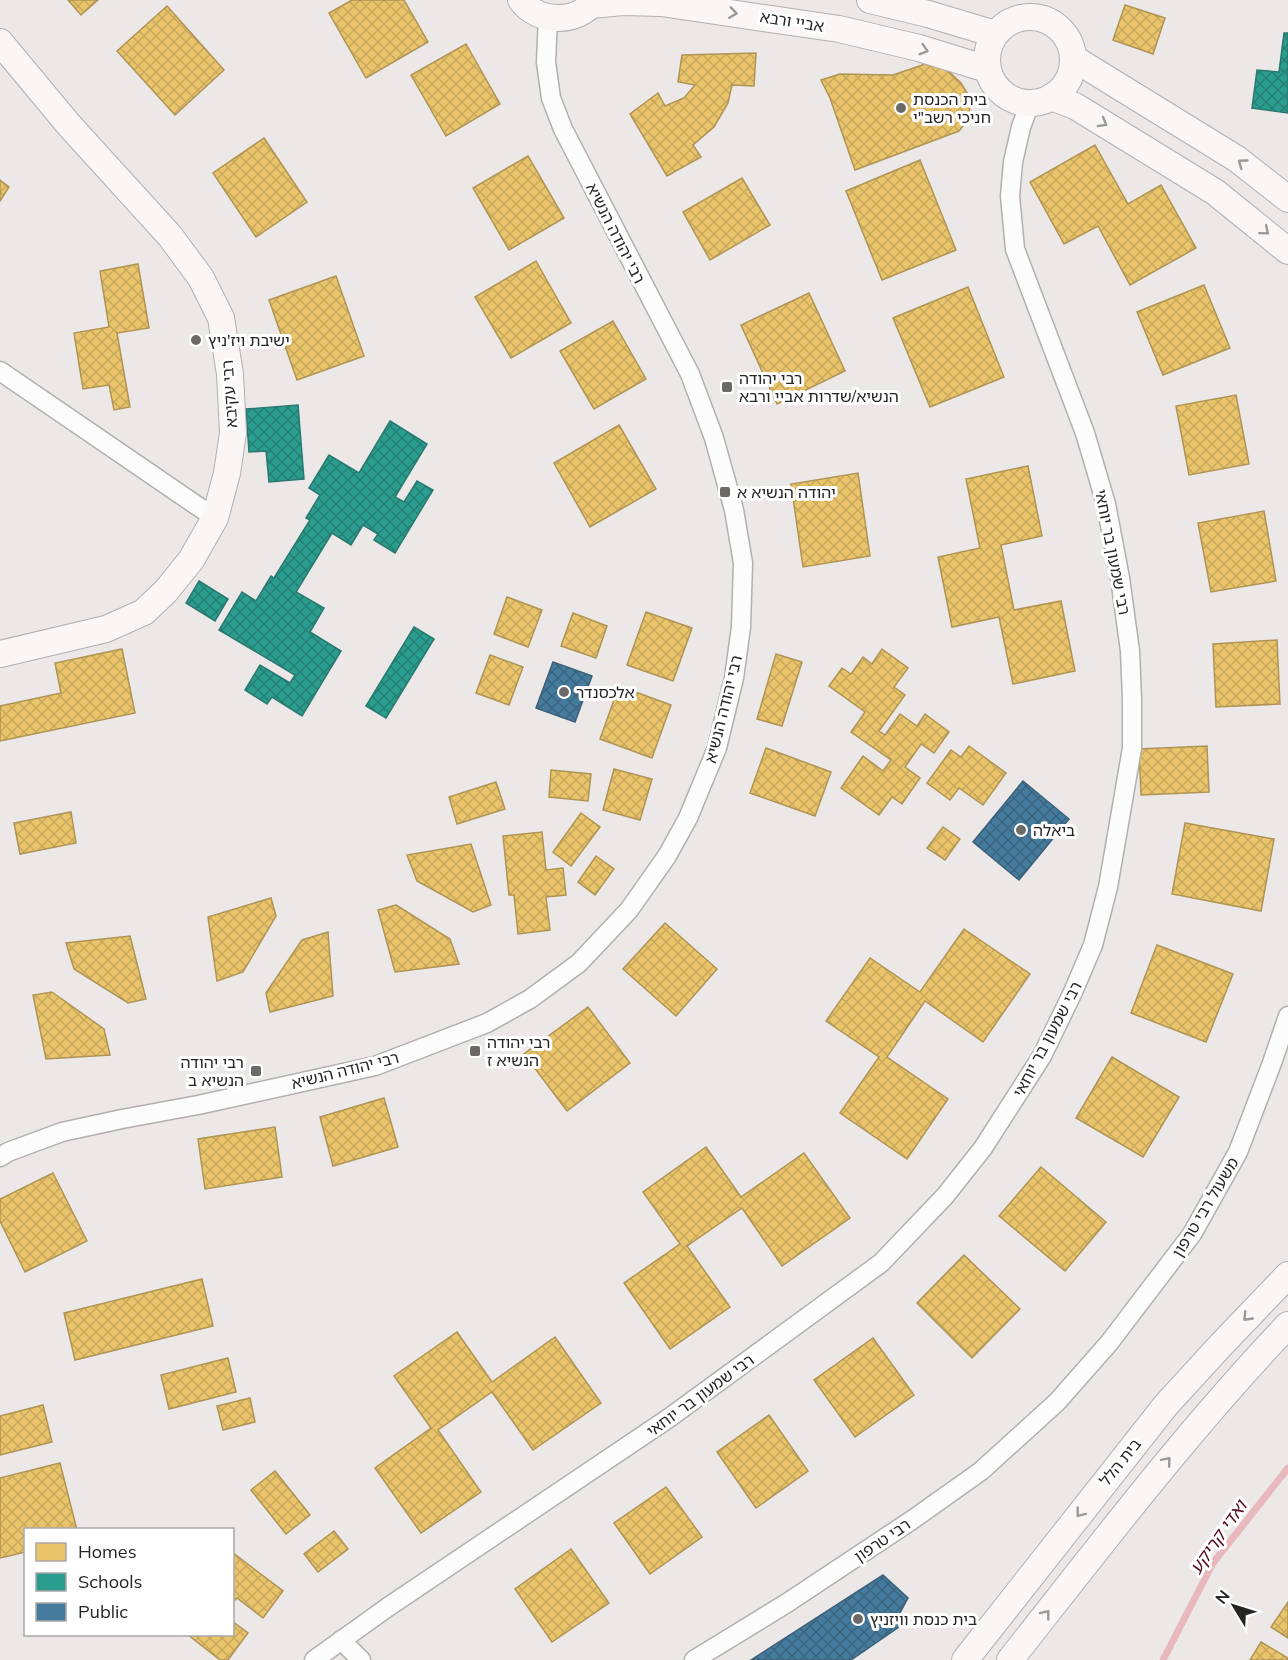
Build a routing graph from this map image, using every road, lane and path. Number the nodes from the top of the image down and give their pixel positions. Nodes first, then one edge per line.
1 (520, 0) edge
2 (870, 0) edge
3 (593, 2) edge
4 (548, 18) junction
5 (995, 34) junction
6 (0, 42) edge
7 (1073, 58) junction
8 (987, 69) junction
9 (1040, 100) junction
10 (1288, 199) edge
11 (1288, 251) edge
12 (0, 371) edge
13 (215, 518) junction
14 (0, 654) edge
15 (1288, 1016) edge
16 (0, 1157) edge
17 (1288, 1275) edge
18 (1288, 1325) edge
19 (1057, 1402) joint
20 (341, 1640) junction
21 (314, 1660) edge
22 (361, 1660) edge
23 (694, 1660) edge
24 (964, 1660) edge
25 (1010, 1660) edge

1 - 4 street
2 - 5 street
3 - 4 street, אביי ורבא
3 -> 8 street, אביי ורבא
4 - 16 street, רבי יהודה הנשיא
5 - 7 street
5 - 8 street
6 - 13 street, רבי עקיבא
7 - 9 street
10 -> 7 street
8 - 9 street
9 -> 11 street
9 - 20 street, רבי שמעון בר יוחאי
12 - 13 street
13 - 14 street, רבי עקיבא
15 - 19 street, משעול רבי טרפון
17 -> 24 street, בית הלל
25 -> 18 street
19 - 23 street, רבי טרפון
20 - 21 street, רבי שמעון בר יוחאי
20 - 22 street

